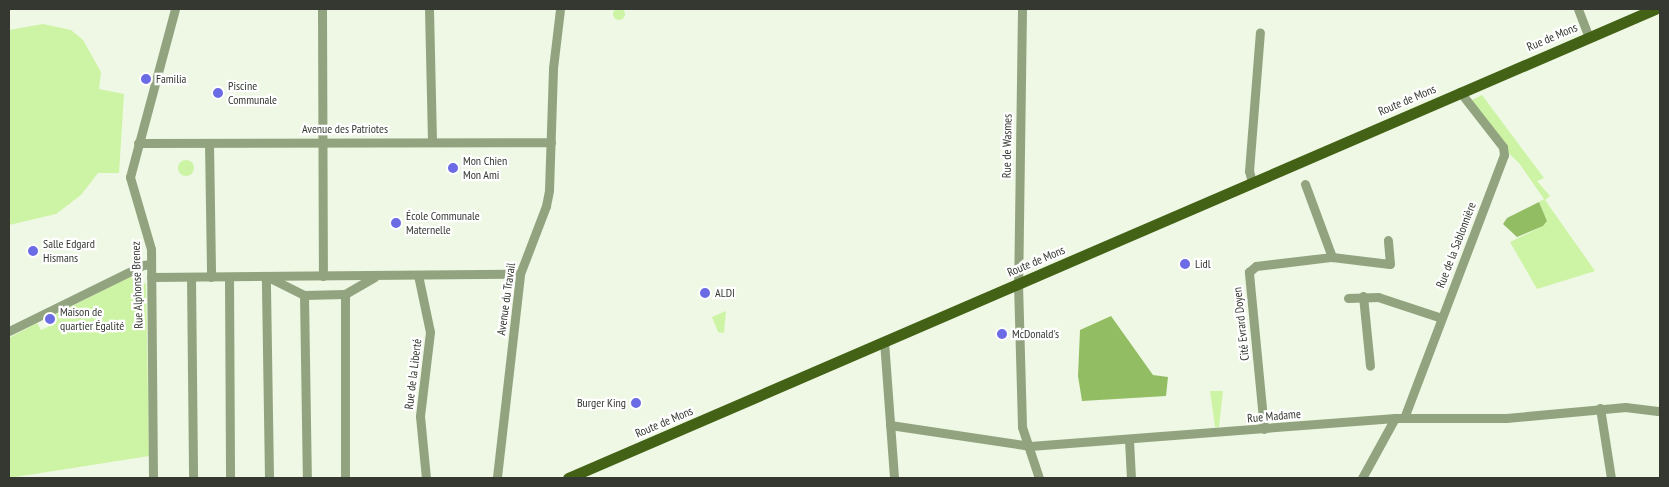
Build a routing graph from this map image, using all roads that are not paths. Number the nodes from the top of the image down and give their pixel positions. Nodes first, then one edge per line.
1 (176, 9) edge
2 (322, 9) edge
3 (429, 9) edge
4 (560, 9) edge
5 (1022, 9) edge
6 (1578, 9) edge
7 (1655, 9) edge
8 (1260, 32) dead end
9 (1589, 37) junction
10 (1460, 92) junction
11 (322, 142) junction
12 (432, 142) junction
13 (551, 142) junction
14 (138, 143) junction
15 (209, 143) junction
16 (1252, 182) junction
17 (1305, 184) dead end
18 (1388, 240) dead end
19 (1332, 257) junction
20 (151, 264) junction
21 (520, 274) junction
22 (418, 275) junction
23 (266, 276) junction
24 (323, 276) junction
25 (377, 276) junction
26 (190, 277) junction
27 (210, 277) junction
28 (229, 277) junction
29 (151, 278) junction
30 (1018, 283) junction
31 (304, 294) junction
32 (345, 294) junction
33 (1362, 296) junction
34 (1348, 298) dead end
35 (1442, 318) junction
36 (9, 331) edge
37 (884, 342) junction
38 (1370, 366) dead end
39 (1600, 408) junction
40 (1660, 411) edge
41 (1400, 418) junction
42 (890, 424) junction
43 (1264, 429) junction
44 (1129, 440) junction
45 (1030, 446) junction
46 (153, 478) edge
47 (193, 478) edge
48 (230, 478) edge
49 (269, 478) edge
50 (307, 478) edge
51 (345, 478) edge
52 (426, 478) edge
53 (497, 478) edge
54 (568, 478) edge
55 (894, 478) edge
56 (1039, 478) edge
57 (1132, 478) edge
58 (1362, 478) edge
59 (1611, 478) edge

1 - 14 street, Rue Alphonse Brenez
2 - 11 street
3 - 12 street
4 - 13 street, Avenue du Travail
5 - 30 street, Rue de Wasmes
6 - 9 street
7 - 9 main road, Rue de Mons
8 - 16 street
9 - 10 main road, Rue de Mons
10 - 16 main road, Route de Mons
10 - 35 street, Rue de la Sablonnière
11 - 12 street, Avenue des Patriotes
11 - 15 street, Avenue des Patriotes
11 - 24 street
12 - 13 street, Avenue des Patriotes
13 - 21 street, Avenue du Travail
14 - 15 street, Avenue des Patriotes
14 - 20 street, Rue Alphonse Brenez
15 - 27 street
16 - 30 main road, Route de Mons
17 - 19 street
18 - 19 street, Cité Evrard Doyen
19 - 43 street, Cité Evrard Doyen
20 - 29 street, Rue Alphonse Brenez
20 - 36 street
21 - 22 street
21 - 53 street, Avenue du Travail
22 - 25 street
22 - 52 street, Rue de la Liberté
23 - 24 street
23 - 28 street
23 - 31 street
23 - 49 street
24 - 25 street
25 - 32 street
26 - 27 street
26 - 29 street
26 - 47 street
27 - 28 street
28 - 48 street
29 - 46 street, Rue Alphonse Brenez
30 - 37 main road, Route de Mons
30 - 45 street, Rue de Wasmes
31 - 32 street
31 - 50 street
32 - 51 street
33 - 34 street
33 - 35 street
33 - 38 street
35 - 41 street, Rue de la Sablonnière
37 - 42 street
37 - 54 main road, Route de Mons
39 - 40 street, Rue Madame
39 - 41 street, Rue Madame
39 - 59 street
41 - 43 street, Rue Madame
41 - 58 street, Rue de la Sablonnière
42 - 45 street, Rue Madame
42 - 55 street
43 - 44 street, Rue Madame
44 - 45 street, Rue Madame
44 - 57 street
45 - 56 street, Rue de Wasmes

